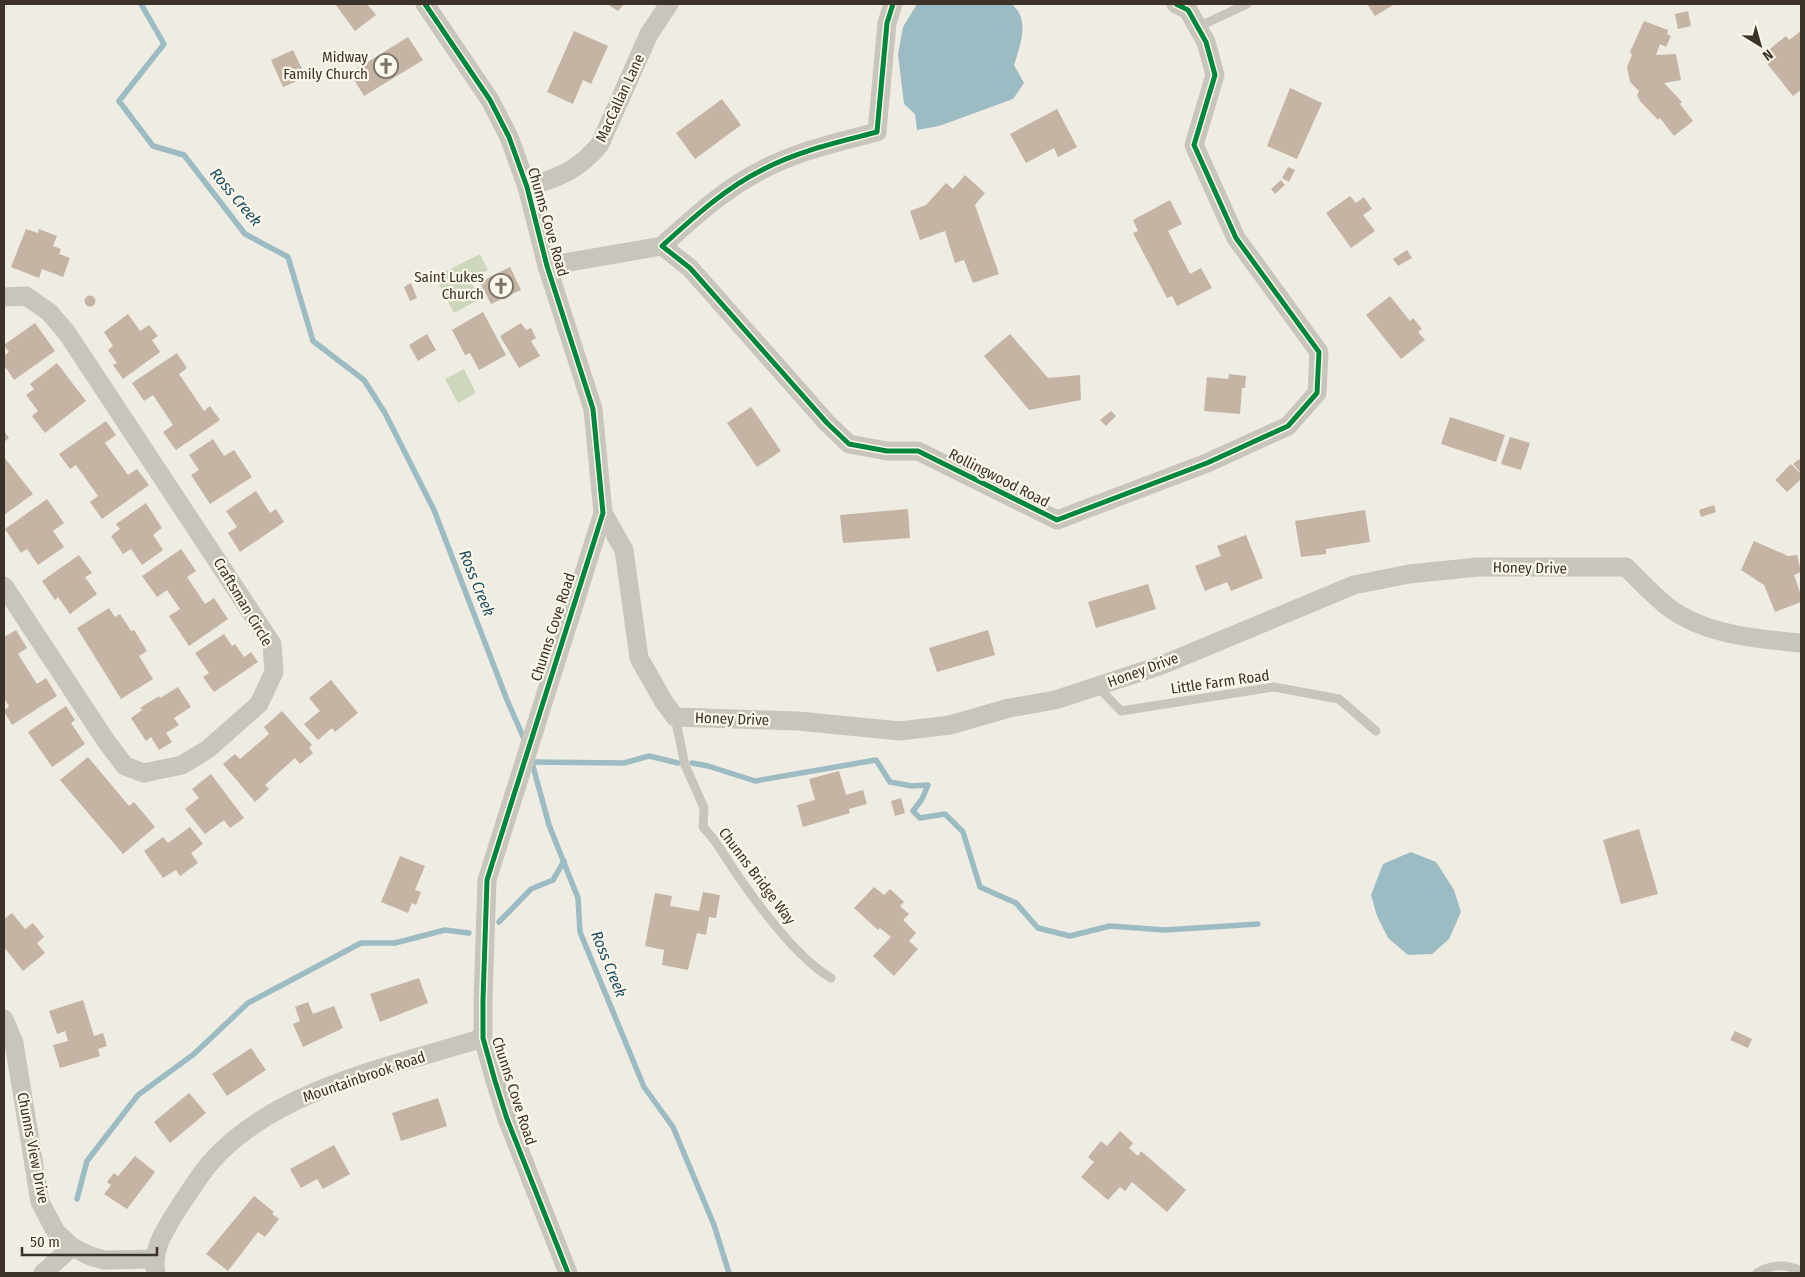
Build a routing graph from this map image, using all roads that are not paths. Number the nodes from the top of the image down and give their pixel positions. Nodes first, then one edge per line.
1 (425, 4) edge
2 (669, 4) edge
3 (894, 4) edge
4 (1176, 4) edge
5 (1247, 4) edge
6 (1198, 27) junction
7 (527, 186) junction
8 (662, 246) junction
9 (547, 266) junction
10 (4, 297) edge
11 (603, 513) junction
12 (4, 586) edge
13 (1801, 642) edge
14 (1097, 686) junction
15 (675, 717) junction
16 (1376, 731) dead end
17 (831, 978) dead end
18 (4, 1018) edge
19 (483, 1038) junction
20 (72, 1247) junction
21 (155, 1266) edge
22 (1801, 1271) edge
23 (43, 1273) edge
24 (568, 1273) edge
25 (1757, 1273) edge

1 - 7 street, Chunns Cove Road
2 - 7 street, MacCallan Lane
3 - 8 street
4 - 6 street, Rollingwood Road
5 - 6 lane
6 - 8 street, Rollingwood Road
7 - 9 street, Chunns Cove Road
8 - 9 street
9 - 11 street, Chunns Cove Road
10 - 12 street, Craftsman Circle
11 - 15 street, Honey Drive
11 - 19 street, Chunns Cove Road
13 - 14 street, Honey Drive
14 - 15 street, Honey Drive
14 - 16 lane, Little Farm Road
15 - 17 lane, Chunns Bridge Way
18 - 20 street, Chunns View Drive
19 - 21 street, Mountainbrook Road
19 - 24 street, Chunns Cove Road
20 - 21 street, Chunns View Drive
20 - 23 street
22 - 25 lane

